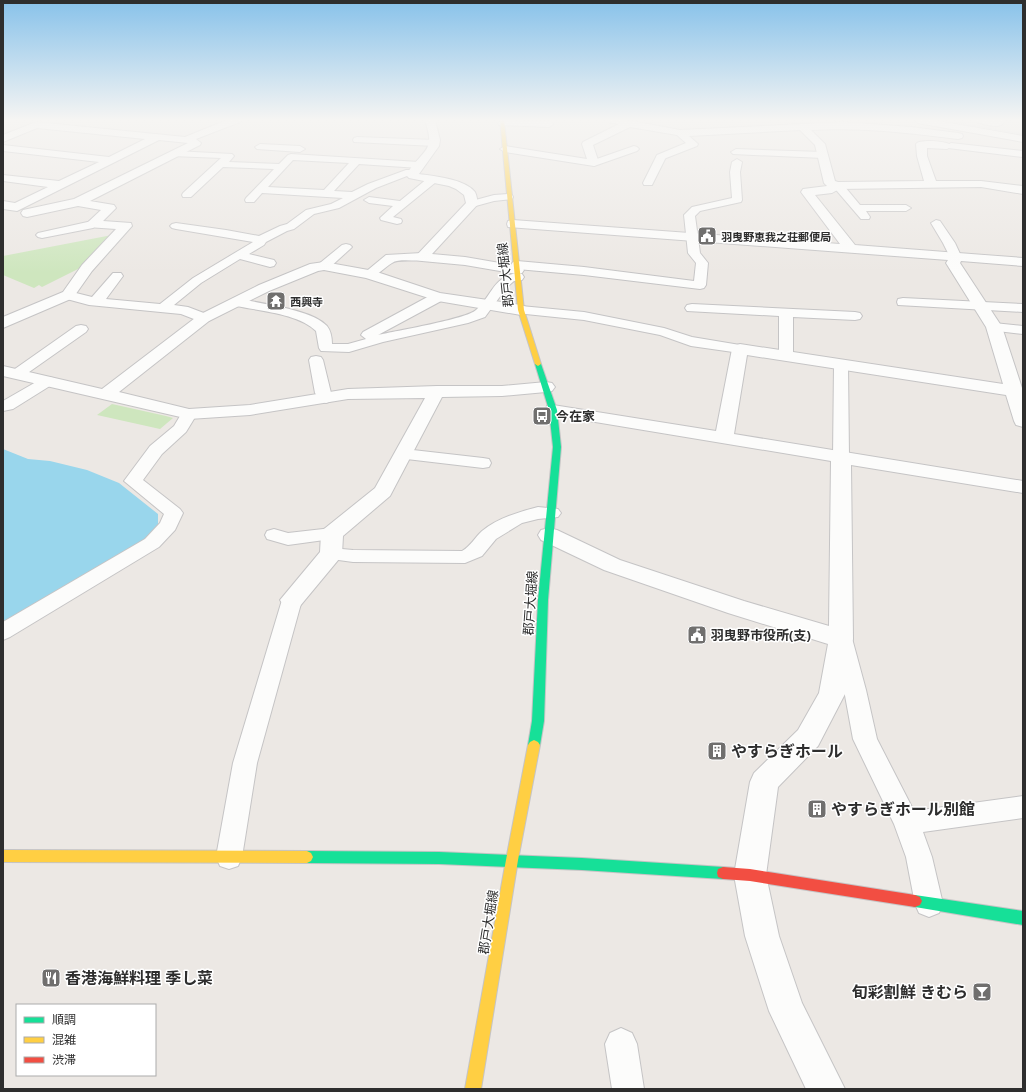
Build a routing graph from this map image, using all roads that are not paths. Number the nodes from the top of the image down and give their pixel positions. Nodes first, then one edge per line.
1 (89, 171) edge
2 (141, 171) edge
3 (213, 171) edge
4 (278, 171) edge
5 (348, 171) edge
6 (411, 171) edge
7 (415, 171) edge
8 (506, 171) edge
9 (654, 171) edge
10 (736, 171) edge
11 (827, 171) edge
12 (927, 171) edge
13 (3, 178) edge
14 (432, 180) junction
15 (648, 183) dead end
16 (931, 184) junction
17 (60, 185) junction
18 (836, 186) junction
19 (260, 190) junction
20 (1023, 190) edge
21 (326, 194) junction
22 (350, 195) dead end
23 (186, 196) dead end
24 (508, 197) junction
25 (250, 200) dead end
26 (369, 200) dead end
27 (78, 202) junction
28 (403, 204) junction
29 (472, 204) junction
30 (3, 205) edge
31 (857, 208) junction
32 (906, 208) dead end
33 (27, 213) dead end
34 (867, 219) dead end
35 (397, 221) dead end
36 (936, 223) dead end
37 (92, 224) junction
38 (513, 224) junction
39 (176, 226) dead end
40 (42, 235) dead end
41 (692, 236) junction
42 (260, 240) junction
43 (346, 247) dead end
44 (851, 248) junction
45 (238, 255) junction
46 (422, 257) junction
47 (956, 258) junction
48 (1023, 262) edge
49 (270, 263) dead end
50 (324, 266) junction
51 (517, 271) junction
52 (369, 274) junction
53 (117, 276) dead end
54 (68, 295) junction
55 (438, 297) junction
56 (96, 301) junction
57 (237, 302) junction
58 (903, 302) dead end
59 (487, 305) junction
60 (981, 306) junction
61 (163, 308) junction
62 (692, 308) dead end
63 (1023, 308) edge
64 (521, 310) junction
65 (786, 313) junction
66 (855, 316) dead end
67 (204, 318) junction
68 (3, 323) edge
69 (994, 326) junction
70 (81, 329) dead end
71 (1023, 330) edge
72 (379, 339) junction
73 (740, 349) junction
74 (786, 356) junction
75 (316, 360) dead end
76 (841, 365) junction
77 (10, 372) edge
78 (48, 381) junction
79 (546, 387) junction
80 (437, 391) junction
81 (1014, 391) junction
82 (106, 394) junction
83 (326, 398) junction
84 (3, 406) edge
85 (553, 410) junction
86 (189, 414) junction
87 (1023, 421) edge
88 (724, 437) junction
89 (404, 454) junction
90 (841, 457) junction
91 (483, 463) dead end
92 (1023, 487) edge
93 (552, 513) junction
94 (549, 535) junction
95 (274, 536) dead end
96 (332, 544) junction
97 (292, 600) joint
98 (3, 632) edge
99 (841, 639) junction
100 (1023, 807) edge
101 (907, 823) junction
102 (3, 856) edge
103 (229, 857) junction
104 (512, 860) junction
105 (750, 875) junction
106 (929, 904) junction
107 (1023, 918) edge
108 (621, 1044) dead end
109 (473, 1089) edge
110 (628, 1089) edge
111 (826, 1089) edge

1 - 17 street
2 - 27 street
3 - 23 lane
4 - 19 lane
5 - 21 lane
6 - 42 lane
7 - 14 street
8 - 24 main road, 郡戸大堀線
9 - 15 lane
10 - 41 lane
11 - 18 street
12 - 16 street
13 - 17 street
14 - 28 lane
14 - 29 street
16 - 18 street
16 - 20 street
17 - 30 street
18 - 31 lane
18 - 44 street
19 - 21 lane
19 - 25 lane
21 - 22 lane
24 - 29 lane
24 - 38 main road, 郡戸大堀線
26 - 28 lane
27 - 33 street
27 - 37 street
28 - 35 lane
29 - 46 street
31 - 32 lane
31 - 34 lane
36 - 47 lane
37 - 40 lane
37 - 54 street
38 - 41 street
38 - 51 main road, 郡戸大堀線
39 - 42 lane
41 - 44 street
41 - 51 lane
42 - 45 lane
43 - 50 lane
44 - 47 street
45 - 49 lane
45 - 61 lane
46 - 51 street
46 - 52 lane
47 - 48 street
47 - 60 street
50 - 52 street
50 - 57 street
51 - 59 lane
51 - 64 main road, 郡戸大堀線
52 - 55 street
53 - 56 lane
54 - 56 lane
54 - 68 street
55 - 59 street
55 - 72 lane
56 - 61 lane
57 - 67 street
57 - 72 lane
58 - 60 lane
59 - 64 street
59 - 72 lane
60 - 63 lane
60 - 69 street
61 - 67 lane
62 - 65 lane
64 - 73 lane
64 - 79 main road, 郡戸大堀線
65 - 66 lane
65 - 74 lane
67 - 82 street
69 - 71 lane
69 - 81 street
70 - 77 lane
73 - 74 street
73 - 88 street
74 - 76 street
75 - 83 lane
76 - 81 street
76 - 90 lane
77 - 78 street
78 - 82 street
78 - 84 lane
79 - 80 street
79 - 85 main road, 郡戸大堀線
80 - 83 street
80 - 89 street
81 - 87 street
82 - 86 street
83 - 86 street
85 - 88 street
85 - 93 main road, 郡戸大堀線
86 - 98 lane
88 - 90 street
89 - 91 lane
89 - 96 street
90 - 92 street
90 - 99 street
93 - 94 main road, 郡戸大堀線
93 - 96 lane
94 - 99 street
94 - 104 main road, 郡戸大堀線
95 - 96 lane
96 - 97 street
97 - 103 lane
99 - 101 lane
99 - 105 street
100 - 101 lane
101 - 106 lane
102 - 103 main road
103 - 104 main road
104 - 105 main road
104 - 109 main road, 郡戸大堀線
105 - 106 main road
105 - 111 street
106 - 107 main road
108 - 110 lane

